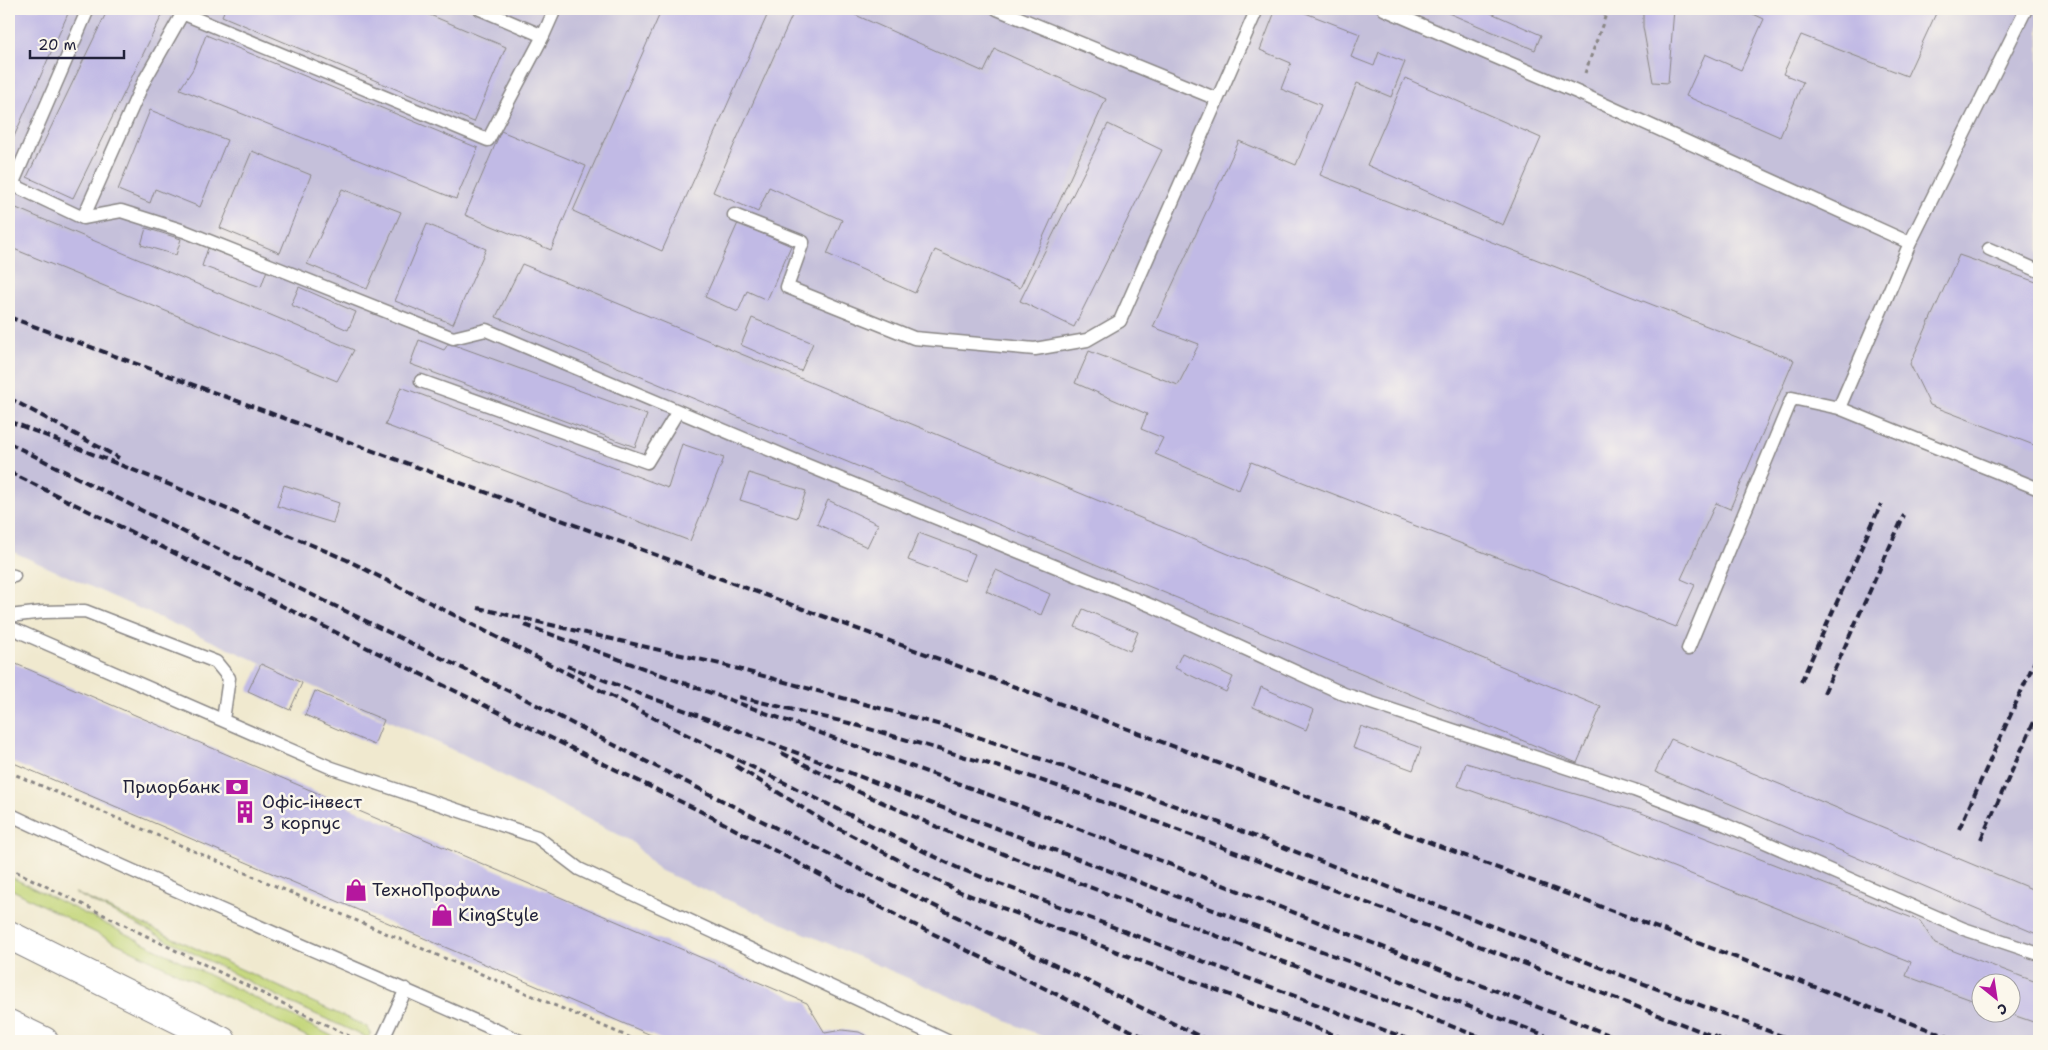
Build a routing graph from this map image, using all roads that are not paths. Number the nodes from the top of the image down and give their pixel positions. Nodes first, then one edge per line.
1 (88, 9) edge
2 (480, 9) edge
3 (555, 9) edge
4 (997, 9) edge
5 (1256, 9) edge
6 (1384, 9) edge
7 (2026, 9) edge
8 (184, 11) edge
9 (542, 36) junction
10 (1217, 99) junction
11 (10, 184) edge
12 (734, 215) dead end
13 (83, 218) junction
14 (1910, 243) junction
15 (1989, 249) dead end
16 (2039, 271) edge
17 (421, 380) dead end
18 (1839, 408) junction
19 (678, 411) junction
20 (2039, 489) edge
21 (9, 616) edge
22 (9, 627) edge
23 (1688, 649) dead end
24 (222, 720) junction
25 (9, 814) edge
26 (9, 935) edge
27 (2039, 954) edge
28 (406, 990) junction
29 (9, 1024) edge
30 (44, 1041) edge
31 (222, 1041) edge
32 (382, 1041) edge
33 (520, 1041) edge
34 (947, 1041) edge

1 - 11 lane
2 - 9 lane
3 - 9 lane
4 - 10 lane
5 - 10 lane
6 - 14 lane
7 - 14 lane
8 - 9 lane
8 - 13 lane
10 - 12 lane
11 - 13 lane
13 - 19 lane
14 - 18 lane
15 - 16 lane
17 - 19 lane
18 - 20 lane
18 - 23 lane
19 - 27 lane
21 - 24 lane
22 - 24 lane
24 - 34 lane
25 - 28 lane
26 - 31 main road
28 - 32 lane
28 - 33 lane
29 - 30 main road

